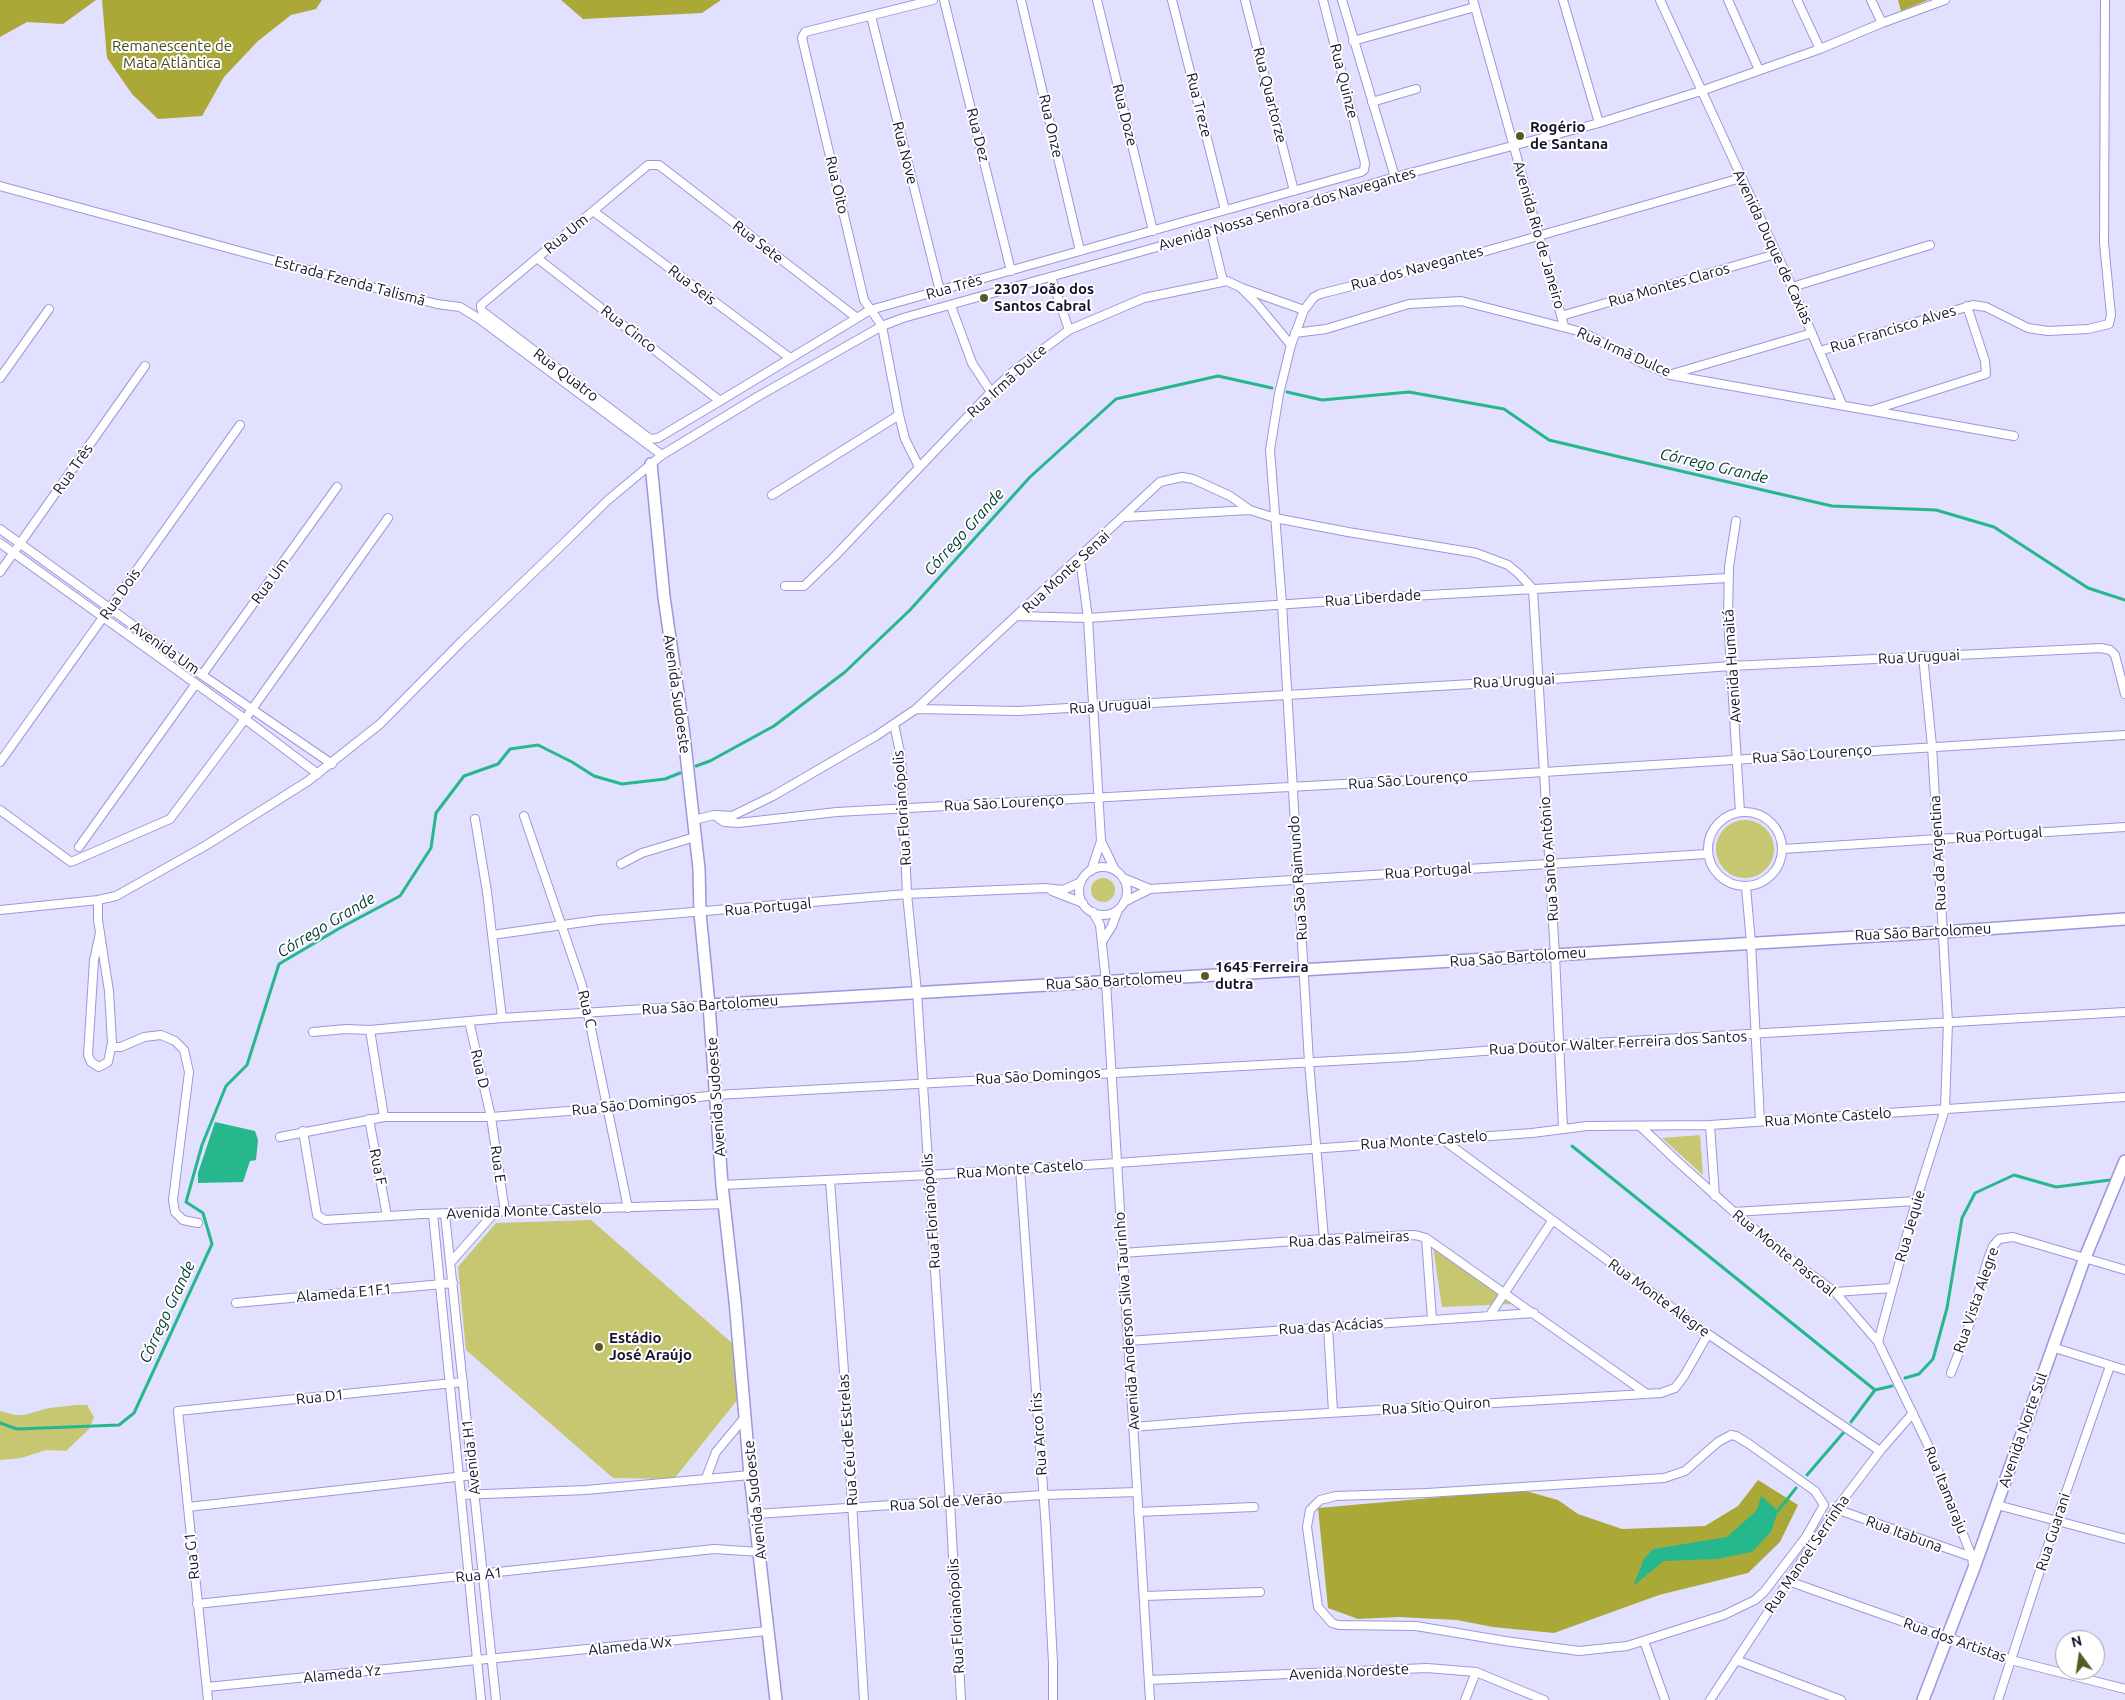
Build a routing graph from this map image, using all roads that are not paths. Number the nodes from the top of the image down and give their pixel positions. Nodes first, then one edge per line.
1 (933, 0) edge
2 (944, 0) edge
3 (1021, 0) edge
4 (1097, 0) edge
5 (1172, 0) edge
6 (1245, 0) edge
7 (1324, 0) edge
8 (1342, 0) edge
9 (1563, 0) edge
10 (1660, 0) edge
11 (1728, 0) edge
12 (1797, 0) edge
13 (1871, 0) edge
14 (1946, 0) edge
15 (2105, 0) edge
16 (1474, 4) edge
17 (871, 16) junction
18 (1882, 23) junction
19 (1353, 41) junction
20 (1820, 49) junction
21 (1759, 70) junction
22 (1416, 89) dead end
23 (1701, 91) junction
24 (1372, 102) junction
25 (1599, 123) junction
26 (1514, 147) junction
27 (1365, 163) joint
28 (659, 165) joint
29 (1394, 177) junction
30 (1741, 178) junction
31 (0, 186) edge
32 (1294, 191) junction
33 (1225, 210) junction
34 (593, 211) junction
35 (1153, 231) junction
36 (1211, 232) junction
37 (1539, 234) junction
38 (1930, 245) dead end
39 (1080, 251) junction
40 (1776, 254) junction
41 (537, 258) junction
42 (1011, 271) junction
43 (1051, 277) junction
44 (1223, 281) junction
45 (1792, 287) junction
46 (1240, 288) junction
47 (940, 291) junction
48 (951, 306) junction
49 (1967, 306) junction
50 (49, 309) dead end
51 (870, 310) junction
52 (1304, 310) junction
53 (482, 311) joint
54 (1561, 316) junction
55 (857, 318) junction
56 (882, 326) junction
57 (1564, 326) junction
58 (1069, 330) junction
59 (1295, 333) junction
60 (1812, 334) junction
61 (1291, 345) junction
62 (1820, 351) junction
63 (790, 358) junction
64 (145, 366) dead end
65 (1670, 374) junction
66 (0, 378) edge
67 (991, 392) junction
68 (720, 400) junction
69 (1842, 404) junction
70 (1870, 411) junction
71 (899, 416) junction
72 (240, 425) dead end
73 (2014, 436) dead end
74 (650, 439) joint
75 (662, 455) junction
76 (651, 464) junction
77 (919, 467) junction
78 (337, 488) dead end
79 (772, 495) dead end
80 (1250, 510) junction
81 (1124, 517) junction
82 (388, 518) dead end
83 (1275, 518) junction
84 (1736, 521) dead end
85 (0, 529) edge
86 (0, 543) edge
87 (20, 545) junction
88 (14, 553) junction
89 (1080, 559) junction
90 (0, 572) edge
91 (1728, 578) junction
92 (785, 586) dead end
93 (1532, 589) junction
94 (1282, 604) junction
95 (109, 609) junction
96 (1017, 616) junction
97 (104, 617) junction
98 (1088, 618) junction
99 (1923, 656) junction
100 (1731, 666) junction
101 (202, 675) junction
102 (1539, 680) junction
103 (195, 685) junction
104 (1287, 694) junction
105 (2125, 694) edge
106 (1093, 707) junction
107 (253, 708) junction
108 (916, 709) junction
109 (245, 719) junction
110 (894, 724) junction
111 (2125, 735) edge
112 (1932, 746) junction
113 (1738, 759) junction
114 (0, 762) edge
115 (332, 764) junction
116 (1543, 772) junction
117 (318, 774) junction
118 (1292, 787) junction
119 (1099, 798) junction
120 (903, 808) junction
121 (0, 810) edge
122 (1740, 812) junction
123 (714, 815) junction
124 (524, 816) dead end
125 (474, 819) dead end
126 (694, 820) junction
127 (2125, 827) edge
128 (695, 838) junction
129 (1938, 840) junction
130 (1101, 841) junction
131 (79, 847) dead end
132 (1783, 849) junction
133 (1707, 854) junction
134 (1549, 863) junction
135 (621, 864) dead end
136 (1114, 870) junction
137 (1091, 871) junction
138 (1123, 878) junction
139 (1299, 881) junction
140 (1081, 882) junction
141 (1746, 887) junction
142 (1045, 888) junction
143 (1150, 889) junction
144 (907, 894) junction
145 (98, 900) junction
146 (1124, 902) junction
147 (1083, 903) junction
148 (0, 910) edge
149 (1118, 910) junction
150 (1093, 912) junction
151 (700, 913) junction
152 (2125, 919) edge
153 (560, 925) junction
154 (1943, 932) junction
155 (100, 933) junction
156 (492, 935) junction
157 (1102, 942) junction
158 (1751, 943) junction
159 (1555, 955) junction
160 (1304, 970) junction
161 (1106, 982) junction
162 (917, 992) junction
163 (710, 1006) junction
164 (2125, 1012) edge
165 (589, 1013) junction
166 (502, 1018) junction
167 (469, 1021) junction
168 (1948, 1022) junction
169 (370, 1030) junction
170 (313, 1032) dead end
171 (1756, 1035) junction
172 (1560, 1045) junction
173 (111, 1047) junction
174 (1309, 1062) junction
175 (1111, 1072) junction
176 (922, 1082) junction
177 (716, 1095) junction
178 (2125, 1097) edge
179 (607, 1108) junction
180 (1945, 1109) junction
181 (491, 1117) junction
182 (384, 1118) junction
183 (369, 1119) junction
184 (1760, 1121) junction
185 (1710, 1124) junction
186 (1640, 1126) junction
187 (1563, 1128) junction
188 (303, 1131) junction
189 (280, 1137) dead end
190 (1442, 1139) junction
191 (1316, 1148) junction
192 (2125, 1160) edge
193 (1117, 1163) junction
194 (1020, 1169) junction
195 (929, 1175) junction
196 (830, 1180) junction
197 (722, 1185) junction
198 (1716, 1196) junction
199 (1916, 1200) junction
200 (724, 1204) junction
201 (628, 1208) junction
202 (496, 1212) junction
203 (505, 1212) junction
204 (1734, 1212) junction
205 (433, 1214) junction
206 (445, 1214) junction
207 (387, 1216) junction
208 (1552, 1221) junction
209 (198, 1224) dead end
210 (1426, 1238) junction
211 (1324, 1239) junction
212 (1122, 1253) junction
213 (2084, 1260) junction
214 (451, 1262) junction
215 (2125, 1270) edge
216 (453, 1283) junction
217 (439, 1285) junction
218 (1892, 1288) junction
219 (1834, 1292) junction
220 (1506, 1294) junction
221 (236, 1303) dead end
222 (1534, 1313) junction
223 (1490, 1316) junction
224 (1432, 1319) junction
225 (1328, 1326) junction
226 (1708, 1334) junction
227 (1128, 1341) junction
228 (1878, 1342) junction
229 (2052, 1348) junction
230 (2110, 1366) junction
231 (2125, 1370) edge
232 (1951, 1373) dead end
233 (463, 1382) junction
234 (450, 1384) junction
235 (1647, 1394) junction
236 (178, 1411) joint
237 (1333, 1412) junction
238 (1913, 1413) junction
239 (746, 1415) junction
240 (1133, 1427) junction
241 (1880, 1451) junction
242 (474, 1475) junction
243 (750, 1475) junction
244 (459, 1477) junction
245 (706, 1478) junction
246 (1137, 1492) junction
247 (475, 1493) junction
248 (461, 1495) junction
249 (1043, 1495) junction
250 (950, 1502) junction
251 (1997, 1505) junction
252 (188, 1507) junction
253 (1254, 1507) dead end
254 (853, 1508) junction
255 (1836, 1509) junction
256 (1138, 1512) junction
257 (756, 1514) junction
258 (2056, 1522) junction
259 (2125, 1539) edge
260 (760, 1552) junction
261 (1973, 1563) junction
262 (483, 1574) junction
263 (468, 1576) junction
264 (1788, 1580) junction
265 (1260, 1592) dead end
266 (1145, 1596) junction
267 (198, 1604) junction
268 (767, 1631) junction
269 (1946, 1638) junction
270 (1644, 1641) junction
271 (492, 1660) junction
272 (1736, 1660) junction
273 (2011, 1660) junction
274 (477, 1661) junction
275 (1476, 1672) junction
276 (1149, 1680) junction
277 (207, 1688) junction
278 (2125, 1689) edge
279 (208, 1700) edge
280 (481, 1700) edge
281 (496, 1700) edge
282 (776, 1700) edge
283 (864, 1700) edge
284 (961, 1700) edge
285 (1053, 1700) edge
286 (1150, 1700) edge
287 (1465, 1700) edge
288 (1544, 1700) edge
289 (1665, 1700) edge
290 (1710, 1700) edge
291 (1841, 1700) edge
292 (1923, 1700) edge
293 (1998, 1700) edge

1 - 17 street
2 - 42 street, Rua Dez
3 - 39 street, Rua Onze
4 - 35 street, Rua Doze
5 - 33 street, Rua Treze
6 - 32 street, Rua Quartorze
7 - 27 street, Rua Quinze
8 - 19 street
9 - 25 street
10 - 23 street, Avenida Duque de Caxias
11 - 21 street
12 - 20 street
13 - 18 street
14 - 18 street, Avenida Nossa Senhora dos Navegantes
15 - 49 street
16 - 19 street
16 - 26 street, Avenida Rio de Janeiro
17 - 47 street, Rua Nove
17 - 51 street, Rua Oito
18 - 20 street, Avenida Nossa Senhora dos Navegantes
19 - 24 street
20 - 21 street, Avenida Nossa Senhora dos Navegantes
21 - 23 street, Avenida Nossa Senhora dos Navegantes
22 - 24 street
23 - 25 street, Avenida Nossa Senhora dos Navegantes
23 - 30 street, Avenida Duque de Caxias
24 - 29 street
25 - 26 street, Avenida Nossa Senhora dos Navegantes
26 - 29 street, Avenida Nossa Senhora dos Navegantes
26 - 37 street, Avenida Rio de Janeiro
27 - 32 street, Rua Três
28 - 34 street, Rua Um
28 - 55 street, Rua Sete
29 - 36 street, Avenida Nossa Senhora dos Navegantes
30 - 37 street, Rua dos Navegantes
30 - 40 street, Avenida Duque de Caxias
31 - 75 street, Estrada Fzenda Talismã
32 - 33 street, Rua Três
33 - 35 street, Rua Três
34 - 41 street, Rua Um
34 - 63 street, Rua Seis
35 - 39 street, Rua Três
36 - 43 street, Avenida Nossa Senhora dos Navegantes
36 - 44 street
37 - 52 street, Rua dos Navegantes
37 - 54 street, Avenida Rio de Janeiro
38 - 45 street
39 - 42 street, Rua Três
40 - 45 street, Avenida Duque de Caxias
40 - 54 street, Rua Montes Claros
41 - 53 street, Rua Um
41 - 68 street, Rua Cinco
42 - 47 street, Rua Três
43 - 48 street, Avenida Nossa Senhora dos Navegantes
43 - 58 street
44 - 46 street
44 - 58 street, Rua Irmã Dulce
45 - 60 street, Avenida Duque de Caxias
46 - 52 street
46 - 61 street
47 - 51 street, Rua Três
48 - 56 street, Avenida Nossa Senhora dos Navegantes
48 - 67 street
49 - 62 street, Rua Francisco Alves
49 - 70 street
50 - 66 street
51 - 55 street, Rua Três
51 - 56 street, Rua Oito
52 - 59 street, Rua dos Navegantes
53 - 74 street, Rua Quatro
54 - 57 street, Avenida Rio de Janeiro
55 - 63 street, Rua Três
56 - 71 street
56 - 75 street, Avenida Nossa Senhora dos Navegantes
57 - 59 street, Rua Irmã Dulce
57 - 65 street, Rua Irmã Dulce
58 - 67 street, Rua Irmã Dulce
59 - 61 street, Rua dos Navegantes
60 - 62 street, Avenida Duque de Caxias
60 - 65 street
61 - 83 street, Rua dos Navegantes
62 - 69 street, Avenida Duque de Caxias
63 - 68 street, Rua Três
64 - 87 street, Rua Três
65 - 69 street, Rua Irmã Dulce
67 - 77 street, Rua Irmã Dulce
68 - 74 street, Rua Três
69 - 70 street, Rua Irmã Dulce
70 - 73 street, Rua Irmã Dulce
71 - 77 street
71 - 79 street
72 - 95 street, Rua Dois
75 - 76 street, Avenida Nossa Senhora dos Navegantes
76 - 115 street, Avenida Nossa Senhora dos Navegantes
76 - 126 street, Avenida Sudoeste
77 - 92 street, Rua Irmã Dulce
78 - 101 street, Rua Um
80 - 81 street
80 - 81 street, Rua Monte Senai
80 - 83 street
81 - 89 street, Rua Monte Senai
82 - 107 street
83 - 93 street
83 - 94 street, Rua São Raimundo
84 - 91 street, Avenida Humaitá
85 - 87 street, Avenida Um
86 - 88 street, Avenida Um
87 - 88 street, Rua Três
87 - 95 street, Avenida Um
88 - 90 street, Rua Três
88 - 97 street, Avenida Um
89 - 96 street, Rua Monte Senai
89 - 98 street
91 - 93 street, Rua Liberdade
91 - 100 street, Avenida Humaitá
93 - 94 street, Rua Liberdade
93 - 102 street, Rua Santo Antônio
94 - 98 street, Rua Liberdade
94 - 104 street, Rua São Raimundo
95 - 97 street, Rua Dois
95 - 101 street, Avenida Um
96 - 98 street, Rua Liberdade
96 - 108 street, Rua Monte Senai
97 - 103 street, Avenida Um
97 - 114 street, Rua Dois
98 - 106 street
99 - 100 street, Rua Uruguai
99 - 105 street, Rua Uruguai
99 - 112 street, Rua da Argentina
100 - 102 street, Rua Uruguai
100 - 113 street, Avenida Humaitá
101 - 107 street, Avenida Um
102 - 104 street, Rua Uruguai
102 - 116 street, Rua Santo Antônio
103 - 109 street, Avenida Um
103 - 131 street
104 - 106 street, Rua Uruguai
104 - 118 street, Rua São Raimundo
106 - 108 street, Rua Uruguai
106 - 119 street
107 - 109 street
107 - 115 street, Avenida Um
108 - 110 street, Rua Monte Senai
109 - 117 street, Avenida Um
109 - 121 street
110 - 120 street, Rua Florianópolis
110 - 123 street
111 - 112 street, Rua São Lourenço
112 - 113 street, Rua São Lourenço
112 - 129 street, Rua da Argentina
113 - 116 street, Rua São Lourenço
113 - 122 street, Avenida Humaitá
115 - 117 street, Avenida Nossa Senhora dos Navegantes
116 - 118 street, Rua São Lourenço
116 - 134 street, Rua Santo Antônio
117 - 145 street, Avenida Nossa Senhora dos Navegantes
118 - 119 street, Rua São Lourenço
118 - 139 street, Rua São Raimundo
119 - 120 street, Rua São Lourenço
119 - 130 street
120 - 123 street, Rua São Lourenço
120 - 144 street, Rua Florianópolis
122 - 132 street
122 - 133 street
123 - 126 street
124 - 153 street, Rua C
125 - 156 street
126 - 128 street, Avenida Sudoeste
127 - 129 street, Rua Portugal
128 - 135 street
128 - 151 street, Avenida Sudoeste
129 - 132 street, Rua Portugal
129 - 154 street, Rua da Argentina
130 - 136 street
130 - 137 street
132 - 141 street
133 - 134 street, Rua Portugal
133 - 141 street
134 - 139 street, Rua Portugal
134 - 159 street, Rua Santo Antônio
136 - 137 street
136 - 138 street
137 - 140 street
138 - 143 street
138 - 146 street
139 - 143 street, Rua Portugal
139 - 160 street, Rua São Raimundo
140 - 142 street, Rua Portugal
140 - 147 street
141 - 158 street
142 - 144 street, Rua Portugal
142 - 147 street
143 - 146 street
144 - 151 street, Rua Portugal
144 - 162 street, Rua Florianópolis
145 - 148 street, Avenida Nossa Senhora dos Navegantes
145 - 155 street
146 - 149 street
147 - 150 street
149 - 150 street
149 - 157 street
150 - 157 street, Avenida Anderson Silva Taurinho
151 - 153 street, Rua Portugal
151 - 163 street, Avenida Sudoeste
152 - 154 street, Rua São Bartolomeu
153 - 156 street, Rua Portugal
153 - 165 street, Rua C
154 - 158 street, Rua São Bartolomeu
154 - 168 street, Rua da Argentina
155 - 173 street
155 - 173 street
156 - 166 street
157 - 161 street, Avenida Anderson Silva Taurinho
158 - 159 street, Rua São Bartolomeu
158 - 171 street
159 - 160 street, Rua São Bartolomeu
159 - 172 street, Rua Santo Antônio
160 - 161 street, Rua São Bartolomeu
160 - 174 street, Rua São Raimundo
161 - 162 street, Rua São Bartolomeu
161 - 175 street, Avenida Anderson Silva Taurinho
162 - 163 street, Rua São Bartolomeu
162 - 176 street, Rua Florianópolis
163 - 165 street, Rua São Bartolomeu
163 - 177 street, Avenida Sudoeste
164 - 168 street, Rua Doutor Walter Ferreira dos Santos
165 - 166 street, Rua São Bartolomeu
165 - 179 street, Rua C
166 - 167 street, Rua São Bartolomeu
167 - 169 street, Rua São Bartolomeu
167 - 181 street, Rua D
168 - 171 street, Rua Doutor Walter Ferreira dos Santos
168 - 180 street, Rua da Argentina
169 - 170 street, Rua São Bartolomeu
169 - 182 street
171 - 172 street, Rua Doutor Walter Ferreira dos Santos
171 - 184 street
172 - 174 street, Rua Doutor Walter Ferreira dos Santos
172 - 187 street, Rua Santo Antônio
173 - 209 street
174 - 175 street, Rua Doutor Walter Ferreira dos Santos
174 - 191 street, Rua São Raimundo
175 - 176 street, Rua São Domingos
175 - 193 street, Avenida Anderson Silva Taurinho
176 - 177 street, Rua São Domingos
176 - 195 street, Rua Florianópolis
177 - 179 street, Rua São Domingos
177 - 197 street, Avenida Sudoeste
178 - 180 street, Rua Monte Castelo
179 - 181 street, Rua São Domingos
179 - 201 street, Rua C
180 - 184 street, Rua Monte Castelo
180 - 199 street, Rua Jequie
181 - 182 street, Rua São Domingos
181 - 203 street, Rua E
182 - 183 street, Rua São Domingos
183 - 188 street, Rua São Domingos
183 - 207 street, Rua F
184 - 185 street, Rua Monte Castelo
185 - 186 street, Rua Monte Castelo
185 - 198 street
186 - 187 street, Rua Monte Castelo
186 - 198 street, Rua Monte Pascoal
187 - 190 street, Rua Monte Castelo
188 - 189 street, Rua São Domingos
188 - 207 street, Avenida Monte Castelo
190 - 191 street, Rua Monte Castelo
190 - 208 street, Rua Monte Alegre
191 - 193 street, Rua Monte Castelo
191 - 211 street, Rua São Raimundo
192 - 213 street, Avenida Norte Sul
193 - 194 street, Rua Monte Castelo
193 - 212 street, Avenida Anderson Silva Taurinho
194 - 195 street, Rua Monte Castelo
194 - 249 street, Rua Arco Íris
195 - 196 street, Rua Monte Castelo
195 - 250 street, Rua Florianópolis
196 - 197 street, Rua Monte Castelo
196 - 254 street, Rua Céu de Estrelas
197 - 200 street, Avenida Sudoeste
198 - 204 street, Rua Monte Pascoal
199 - 204 street
199 - 218 street, Rua Jequie
200 - 201 street, Avenida Monte Castelo
200 - 239 street, Avenida Sudoeste
201 - 203 street, Avenida Monte Castelo
202 - 203 street, Avenida Monte Castelo
202 - 206 street, Avenida Monte Castelo
202 - 214 street
204 - 219 street, Rua Monte Pascoal
205 - 206 street, Avenida Monte Castelo
205 - 207 street, Avenida Monte Castelo
205 - 217 street, Avenida H1
206 - 214 street, Avenida H1
208 - 220 street
208 - 226 street, Rua Monte Alegre
210 - 211 street, Rua das Palmeiras
210 - 220 street, Rua das Palmeiras
210 - 224 street
211 - 212 street, Rua das Palmeiras
212 - 227 street, Avenida Anderson Silva Taurinho
213 - 215 street, Rua Vista Alegre
213 - 229 street, Avenida Norte Sul
213 - 232 street, Rua Vista Alegre
214 - 216 street, Avenida H1
216 - 217 street, Alameda E1F1
216 - 233 street, Avenida H1
217 - 221 street, Alameda E1F1
217 - 234 street, Avenida H1
218 - 219 street
218 - 228 street, Rua Jequie
219 - 228 street, Rua Monte Pascoal
220 - 222 street, Rua das Palmeiras
220 - 223 street
222 - 223 street, Rua das Acácias
222 - 235 street, Rua das Palmeiras
223 - 224 street, Rua das Acácias
224 - 225 street, Rua das Acácias
225 - 227 street, Rua das Acácias
225 - 237 street
226 - 235 street, Rua Sítio Quiron
226 - 241 street, Rua Monte Alegre
227 - 240 street, Avenida Anderson Silva Taurinho
228 - 238 street, Rua Monte Pascoal
229 - 230 street
229 - 251 street, Avenida Norte Sul
230 - 231 street
230 - 258 street, Rua Guarani
233 - 234 street, Rua D1
233 - 242 street, Avenida H1
234 - 236 street, Rua D1
234 - 244 street, Avenida H1
235 - 237 street, Rua Sítio Quiron
236 - 252 street, Rua G1
237 - 240 street, Rua Sítio Quiron
238 - 241 street, Rua Manoel Serrinha
238 - 261 street, Rua Itamaraju
239 - 243 street, Avenida Sudoeste
239 - 245 street
240 - 246 street, Avenida Anderson Silva Taurinho
241 - 255 street, Rua Manoel Serrinha
242 - 244 street
242 - 247 street, Avenida H1
243 - 245 street
243 - 257 street, Avenida Sudoeste
244 - 248 street, Avenida H1
244 - 252 street
245 - 247 street
246 - 249 street, Rua Sol de Verão
246 - 256 street, Avenida Anderson Silva Taurinho
247 - 248 street
247 - 262 street, Avenida H1
248 - 263 street, Avenida H1
249 - 250 street, Rua Sol de Verão
249 - 285 street, Rua Arco Íris
250 - 254 street, Rua Sol de Verão
250 - 284 street, Rua Florianópolis
251 - 258 street
251 - 261 street, Avenida Norte Sul
252 - 267 street, Rua G1
253 - 256 street
254 - 257 street, Rua Sol de Verão
254 - 283 street, Rua Céu de Estrelas
255 - 261 street, Rua Itabuna
255 - 264 street, Rua Manoel Serrinha
256 - 266 street, Avenida Anderson Silva Taurinho
257 - 260 street, Avenida Sudoeste
258 - 259 street
258 - 273 street, Rua Guarani
260 - 262 street, Rua A1
260 - 268 street, Avenida Sudoeste
261 - 269 street, Avenida Norte Sul
262 - 263 street, Rua A1
262 - 271 street, Avenida H1
263 - 267 street, Rua A1
263 - 274 street, Avenida H1
264 - 269 street, Rua dos Artistas
264 - 272 street, Rua Manoel Serrinha
265 - 266 street
266 - 276 street, Avenida Anderson Silva Taurinho
267 - 277 street, Rua G1
268 - 271 street, Alameda Wx
268 - 282 street, Avenida Sudoeste
269 - 273 street, Rua dos Artistas
269 - 292 street, Avenida Norte Sul
270 - 270 street
270 - 289 street
271 - 274 street, Alameda Wx
271 - 281 street, Avenida H1
272 - 290 street, Rua Manoel Serrinha
272 - 291 street
273 - 278 street, Rua dos Artistas
273 - 293 street, Rua Guarani
274 - 277 street, Alameda Yz
274 - 280 street, Avenida H1
275 - 276 street, Avenida Nordeste
275 - 287 street
275 - 288 street, Avenida Nordeste
276 - 286 street, Avenida Anderson Silva Taurinho
277 - 279 street, Rua G1

